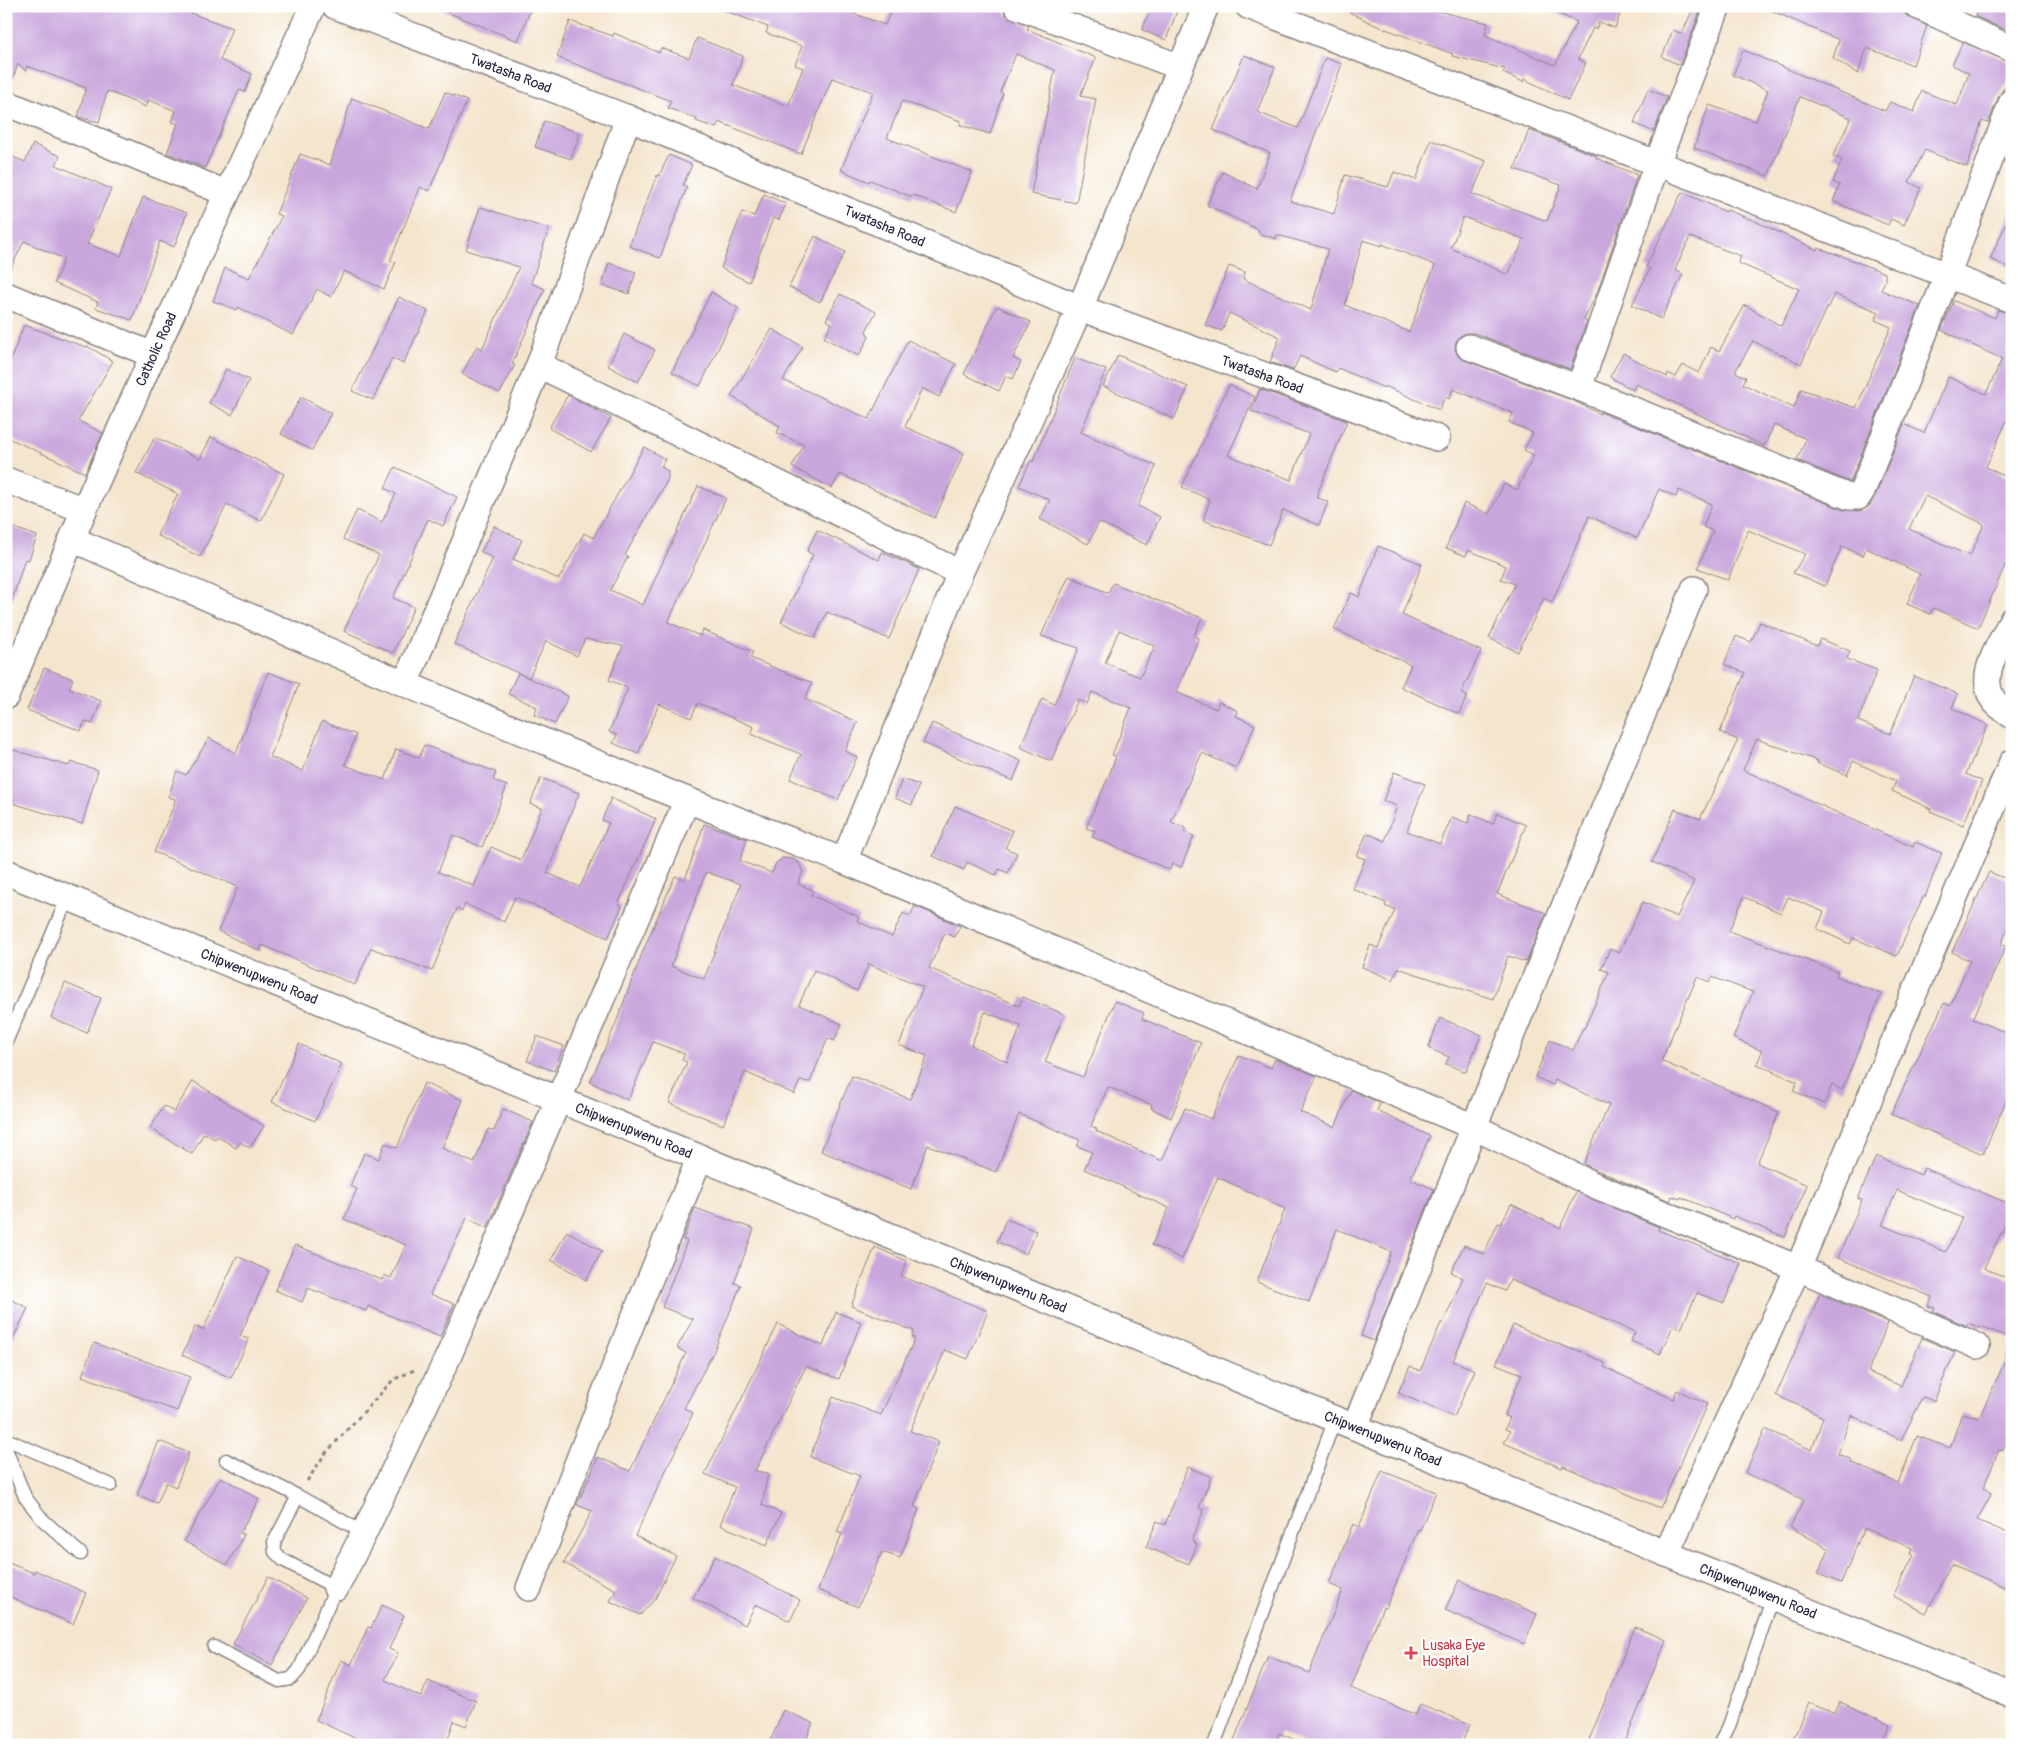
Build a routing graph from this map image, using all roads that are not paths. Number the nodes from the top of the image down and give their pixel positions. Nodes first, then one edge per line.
1 (313, 6) edge
2 (335, 6) edge
3 (1017, 6) edge
4 (1206, 6) edge
5 (1248, 6) edge
6 (1718, 6) edge
7 (1917, 6) edge
8 (2012, 49) edge
9 (1180, 67) junction
10 (2012, 101) edge
11 (6, 103) edge
12 (628, 118) junction
13 (1657, 162) junction
14 (226, 193) junction
15 (1947, 276) junction
16 (6, 295) edge
17 (2012, 300) edge
18 (1080, 308) junction
19 (1469, 347) dead end
20 (153, 355) junction
21 (539, 365) junction
22 (1579, 388) junction
23 (1437, 438) dead end
24 (6, 480) edge
25 (84, 510) junction
26 (72, 539) junction
27 (960, 573) junction
28 (1694, 589) dead end
29 (2012, 620) edge
30 (9, 681) edge
31 (405, 684) junction
32 (2012, 716) edge
33 (2012, 762) edge
34 (687, 800) junction
35 (844, 861) junction
36 (6, 872) edge
37 (68, 897) junction
38 (6, 1042) edge
39 (559, 1098) junction
40 (1474, 1127) junction
41 (700, 1157) junction
42 (1798, 1268) junction
43 (1977, 1346) dead end
44 (1345, 1423) junction
45 (6, 1439) edge
46 (6, 1449) edge
47 (226, 1460) dead end
48 (111, 1485) dead end
49 (298, 1496) junction
50 (364, 1533) junction
51 (81, 1554) dead end
52 (1666, 1554) junction
53 (336, 1588) junction
54 (529, 1588) dead end
55 (1773, 1598) junction
56 (214, 1647) dead end
57 (2012, 1694) edge
58 (1214, 1745) edge
59 (1719, 1745) edge

1 - 14 street, Catholic Road
2 - 12 street, Twatasha Road
3 - 9 street
4 - 9 street
5 - 13 street
6 - 13 street
7 - 8 street
9 - 18 street
10 - 15 street
11 - 14 street
12 - 18 street, Twatasha Road
12 - 21 street
13 - 15 street
13 - 22 street
14 - 20 street, Catholic Road
15 - 17 street
15 - 22 street
16 - 20 street
18 - 23 street, Twatasha Road
18 - 27 street
19 - 22 street
20 - 25 street, Catholic Road
21 - 27 street
21 - 31 street
24 - 25 street
25 - 26 street, Catholic Road
26 - 30 street, Catholic Road
26 - 31 street
27 - 35 street
28 - 40 street
29 - 32 street
31 - 34 street
33 - 42 street
34 - 35 street
34 - 39 street
35 - 40 street
36 - 37 street, Chipwenupwenu Road
37 - 38 lane
37 - 39 street, Chipwenupwenu Road
39 - 41 street, Chipwenupwenu Road
39 - 50 street
40 - 42 street
40 - 44 street
41 - 44 street, Chipwenupwenu Road
41 - 54 street
42 - 43 street
42 - 52 street
44 - 52 street, Chipwenupwenu Road
44 - 58 lane
45 - 48 lane
46 - 51 lane
47 - 49 lane
49 - 50 lane
49 - 53 lane
50 - 53 street
52 - 55 street, Chipwenupwenu Road
53 - 56 lane
55 - 57 street, Chipwenupwenu Road
55 - 59 lane

